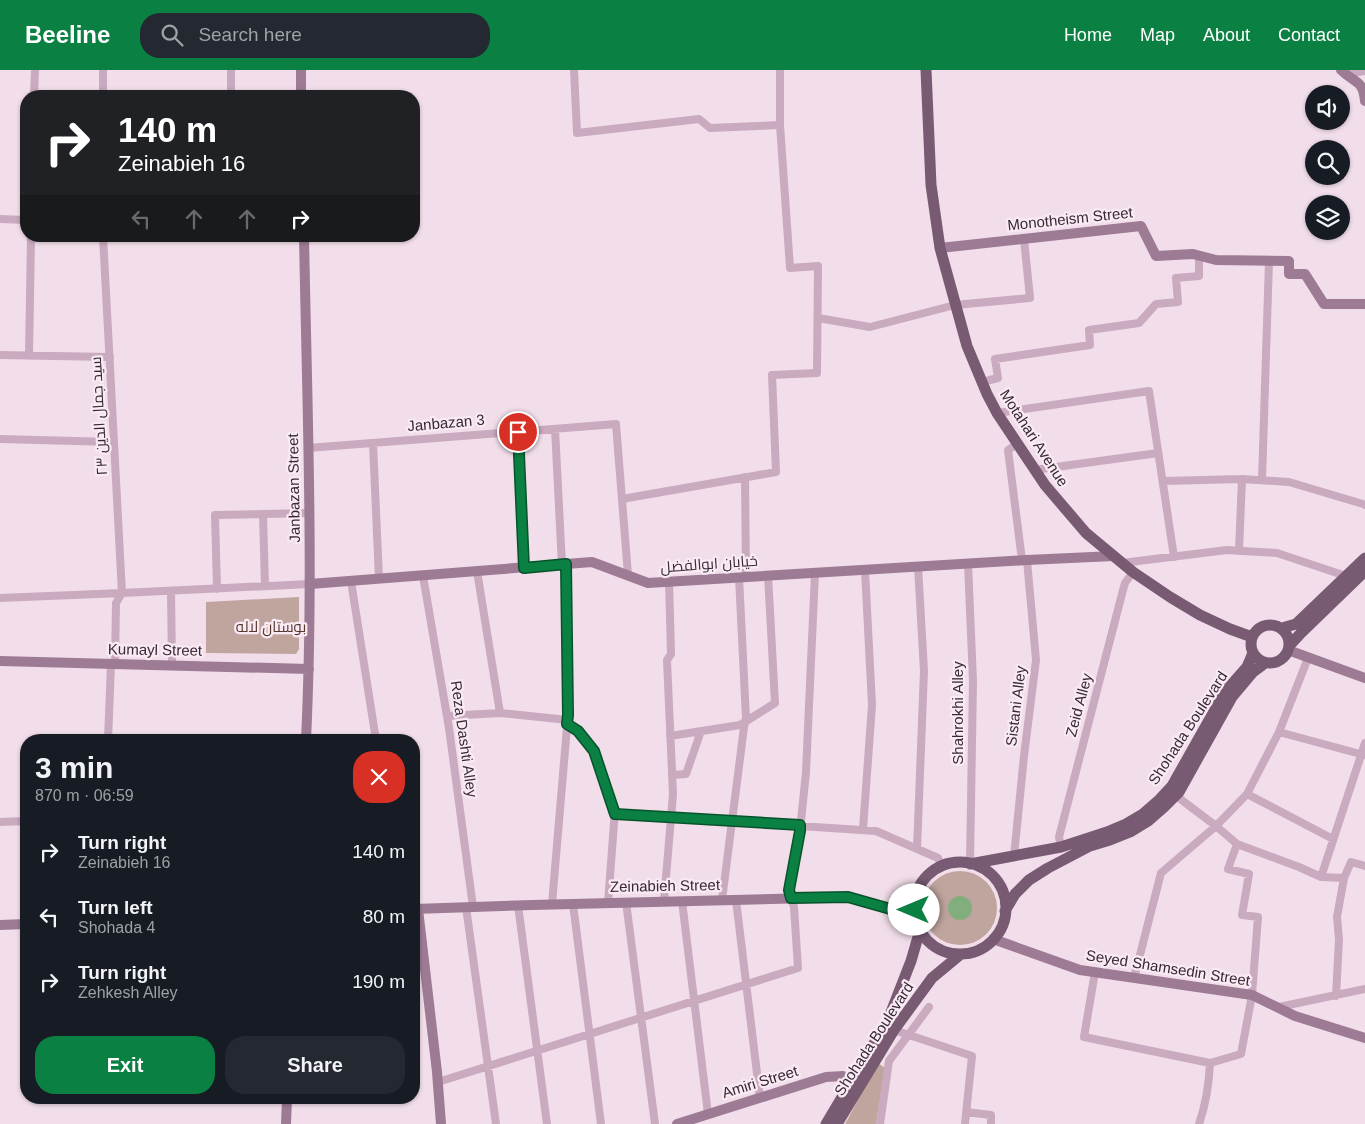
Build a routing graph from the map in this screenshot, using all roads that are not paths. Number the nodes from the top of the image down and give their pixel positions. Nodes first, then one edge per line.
1 (35, 70) edge
2 (103, 70) edge
3 (231, 70) edge
4 (295, 70) edge
5 (301, 70) edge
6 (574, 70) edge
7 (780, 70) edge
8 (926, 70) edge
9 (1365, 71) edge
10 (1343, 72) edge
11 (301, 84) junction
12 (34, 90) edge
13 (102, 90) edge
14 (231, 90) edge
15 (301, 90) edge
16 (1365, 101) edge
17 (780, 125) junction
18 (0, 219) edge
19 (20, 220) edge
20 (1024, 239) junction
21 (31, 242) edge
22 (103, 242) edge
23 (304, 242) edge
24 (940, 248) junction
25 (1199, 256) junction
26 (1269, 261) junction
27 (1365, 304) edge
28 (955, 306) junction
29 (818, 318) junction
30 (0, 355) edge
31 (29, 356) junction
32 (110, 357) junction
33 (982, 382) junction
34 (997, 413) junction
35 (555, 428) junction
36 (518, 432) junction
37 (0, 439) edge
38 (114, 442) junction
39 (373, 443) junction
40 (1017, 444) junction
41 (308, 448) junction
42 (1158, 453) junction
43 (1034, 470) junction
44 (745, 477) junction
45 (1242, 479) junction
46 (1262, 480) junction
47 (1163, 481) junction
48 (622, 499) junction
49 (1365, 505) edge
50 (309, 513) junction
51 (263, 514) junction
52 (1239, 551) junction
53 (1174, 557) junction
54 (1365, 558) edge
55 (1024, 560) junction
56 (1118, 560) junction
57 (968, 563) junction
58 (564, 565) junction
59 (918, 566) junction
60 (524, 568) junction
61 (865, 570) junction
62 (1365, 571) edge
63 (477, 572) junction
64 (1133, 572) junction
65 (815, 573) junction
66 (628, 575) junction
67 (423, 576) junction
68 (768, 576) junction
69 (1346, 576) junction
70 (742, 577) junction
71 (380, 579) junction
72 (351, 581) junction
73 (669, 582) junction
74 (310, 584) junction
75 (265, 586) junction
76 (217, 589) junction
77 (171, 591) junction
78 (122, 594) junction
79 (0, 598) edge
80 (1282, 628) junction
81 (1252, 637) junction
82 (1289, 648) junction
83 (1253, 653) junction
84 (1308, 658) junction
85 (0, 661) edge
86 (1265, 663) junction
87 (113, 664) junction
88 (172, 665) junction
89 (309, 669) junction
90 (1365, 678) edge
91 (500, 713) junction
92 (447, 716) junction
93 (567, 722) junction
94 (746, 722) junction
95 (701, 731) junction
96 (1279, 732) junction
97 (108, 734) edge
98 (306, 734) edge
99 (375, 734) edge
100 (670, 736) junction
101 (1365, 743) edge
102 (1363, 755) edge
103 (672, 775) junction
104 (1246, 794) junction
105 (1175, 795) junction
106 (615, 814) junction
107 (671, 817) junction
108 (20, 821) edge
109 (732, 821) junction
110 (0, 822) edge
111 (800, 825) junction
112 (1216, 826) junction
113 (863, 829) junction
114 (1333, 839) junction
115 (1237, 844) junction
116 (1061, 847) junction
117 (917, 849) junction
118 (1014, 856) junction
119 (970, 864) junction
120 (942, 866) junction
121 (1365, 866) edge
122 (1321, 878) junction
123 (1344, 878) junction
124 (791, 898) junction
125 (722, 900) junction
126 (736, 900) junction
127 (682, 901) junction
128 (626, 902) junction
129 (664, 902) junction
130 (608, 903) junction
131 (552, 904) junction
132 (573, 904) junction
133 (518, 905) junction
134 (470, 907) junction
135 (420, 909) edge
136 (1005, 911) junction
137 (915, 916) junction
138 (20, 924) edge
139 (0, 925) edge
140 (920, 930) junction
141 (420, 940) edge
142 (993, 940) junction
143 (961, 954) junction
144 (1095, 972) junction
145 (1134, 978) junction
146 (746, 984) junction
147 (1365, 989) edge
148 (1252, 995) junction
149 (1336, 996) junction
150 (694, 1001) junction
151 (929, 1007) dead end
152 (1278, 1007) junction
153 (641, 1018) junction
154 (894, 1030) junction
155 (590, 1034) junction
156 (908, 1035) junction
157 (1365, 1038) edge
158 (537, 1051) junction
159 (878, 1057) junction
160 (889, 1060) junction
161 (1210, 1063) junction
162 (488, 1066) junction
163 (852, 1081) junction
164 (438, 1082) junction
165 (760, 1098) junction
166 (287, 1104) edge
167 (966, 1112) junction
168 (708, 1114) junction
169 (286, 1124) edge
170 (441, 1124) edge
171 (496, 1124) edge
172 (547, 1124) edge
173 (601, 1124) edge
174 (655, 1124) edge
175 (677, 1124) edge
176 (826, 1124) edge
177 (837, 1124) edge
178 (880, 1124) edge
179 (965, 1124) edge
180 (991, 1124) edge
181 (1199, 1124) edge

1 - 12 street
2 - 13 street
3 - 14 street
4 - 11 street
5 - 11 street
6 - 17 street
7 - 17 street
8 - 24 main road, Motahari Avenue
9 - 10 street
10 - 16 street
11 - 15 street
17 - 29 street
18 - 19 street
20 - 24 street, Monotheism Street
20 - 25 street, Monotheism Street
20 - 28 street
21 - 31 street
22 - 32 street, سید جمال الدین ۲۳
23 - 41 street, Janbazan Street
24 - 28 main road, Motahari Avenue
25 - 26 street, Monotheism Street
25 - 33 street
26 - 27 street, Monotheism Street
26 - 46 street
28 - 29 street
28 - 33 main road, Motahari Avenue
29 - 44 street
30 - 31 street
31 - 32 street
32 - 38 street, سید جمال الدین ۲۳
33 - 34 main road, Motahari Avenue
34 - 40 main road, Motahari Avenue
34 - 42 street
35 - 36 street, Janbazan 3
35 - 48 street, Janbazan 3
35 - 58 street
36 - 39 street, Janbazan 3
36 - 60 street
37 - 38 street
38 - 78 street, سید جمال الدین ۲۳
39 - 41 street, Janbazan 3
39 - 71 street
40 - 43 main road, Motahari Avenue
40 - 55 street, Sistani Alley
41 - 50 street, Janbazan Street
42 - 43 street
42 - 47 street
43 - 56 main road, Motahari Avenue
44 - 48 street
44 - 70 street
45 - 46 street
45 - 47 street
45 - 52 street
46 - 49 street
47 - 53 street
48 - 66 street
50 - 51 street
50 - 74 street, Janbazan Street
51 - 75 street
51 - 76 street
52 - 53 street
52 - 69 street
53 - 56 street
54 - 69 main road
55 - 56 street, خیابان ابوالفضل
55 - 57 street, خیابان ابوالفضل
55 - 118 street, Sistani Alley
56 - 64 main road, Motahari Avenue
57 - 59 street, خیابان ابوالفضل
57 - 119 street, Shahrokhi Alley
58 - 60 street, خیابان ابوالفضل
58 - 66 street, خیابان ابوالفضل
58 - 93 street
59 - 61 street, خیابان ابوالفضل
59 - 117 street
60 - 63 street, خیابان ابوالفضل
61 - 65 street, خیابان ابوالفضل
61 - 113 street
62 - 82 main road
63 - 67 street, خیابان ابوالفضل
63 - 91 street
64 - 81 main road, Motahari Avenue
64 - 116 street, Zeid Alley
65 - 68 street, خیابان ابوالفضل
65 - 111 street
66 - 73 street, خیابان ابوالفضل
67 - 71 street, خیابان ابوالفضل
67 - 92 street, Reza Dashti Alley
68 - 70 street, خیابان ابوالفضل
68 - 94 street
69 - 80 main road
70 - 73 street, خیابان ابوالفضل
70 - 94 street
71 - 72 street, خیابان ابوالفضل
72 - 74 street, خیابان ابوالفضل
72 - 99 street
73 - 100 street
74 - 75 street
74 - 89 street, Janbazan Street
75 - 76 street
76 - 77 street
77 - 78 street
77 - 88 street
78 - 79 street
78 - 87 street, سید جمال الدین ۲۳
80 - 81 main road
80 - 82 main road
81 - 83 main road
82 - 84 street
82 - 86 main road
83 - 86 main road
83 - 116 main road, Shohada Boulevard
84 - 90 street
84 - 96 street
85 - 87 street, Kumayl Street
86 - 105 main road, Shohada Boulevard
87 - 88 street, Kumayl Street
87 - 97 street, سید جمال الدین ۲۳
88 - 89 street, Kumayl Street
89 - 98 street, Janbazan Street
91 - 92 street
91 - 93 street
92 - 134 street, Reza Dashti Alley
93 - 106 street
93 - 131 street
94 - 95 street
94 - 109 street
95 - 100 street
95 - 103 street
96 - 102 street
96 - 104 street
100 - 103 street
101 - 102 street
102 - 114 street
103 - 107 street
104 - 112 street
104 - 114 street
105 - 112 street
105 - 136 main road, Shohada Boulevard
106 - 107 street
106 - 130 street
107 - 109 street
107 - 129 street
108 - 110 street
109 - 111 street
109 - 125 street
111 - 113 street
111 - 124 street
112 - 115 street
112 - 145 street
113 - 117 street
114 - 122 street
115 - 122 street
115 - 148 street
116 - 118 main road, Shohada Boulevard
117 - 120 street
118 - 119 main road, Shohada Boulevard
119 - 120 main road
119 - 136 main road
120 - 137 main road
121 - 123 street
122 - 123 street
123 - 149 street
124 - 126 street, Zeinabieh Street
124 - 137 street, Zeinabieh Street
124 - 146 street
125 - 126 street, Zeinabieh Street
125 - 127 street, Zeinabieh Street
126 - 146 street
127 - 129 street, Zeinabieh Street
127 - 150 street
128 - 129 street, Zeinabieh Street
128 - 130 street, Zeinabieh Street
128 - 153 street
130 - 132 street, Zeinabieh Street
131 - 132 street, Zeinabieh Street
131 - 133 street, Zeinabieh Street
132 - 155 street
133 - 134 street, Zeinabieh Street
133 - 158 street
134 - 135 street, Zeinabieh Street
134 - 162 street, Reza Dashti Alley
136 - 142 main road
137 - 140 main road
138 - 139 street
140 - 143 main road
140 - 163 main road, Shohada Boulevard
141 - 164 street
142 - 143 main road
142 - 144 street, Seyed Shamsedin Street
143 - 154 main road, Shohada Boulevard
144 - 145 street, Seyed Shamsedin Street
144 - 161 street
145 - 148 street, Seyed Shamsedin Street
146 - 150 street
146 - 165 street
147 - 149 street
148 - 152 street, Seyed Shamsedin Street
148 - 161 street
149 - 152 street
150 - 153 street
150 - 168 street
151 - 156 street
152 - 157 street, Seyed Shamsedin Street
153 - 155 street
153 - 174 street
154 - 156 street
154 - 159 main road, Shohada Boulevard
155 - 158 street
155 - 173 street
156 - 160 street
156 - 167 street
158 - 162 street
158 - 172 street
159 - 160 street
159 - 177 main road, Shohada Boulevard
160 - 178 street
161 - 181 street
162 - 164 street
162 - 171 street, Reza Dashti Alley
163 - 165 street, Amiri Street
163 - 176 main road, Shohada Boulevard
164 - 170 street
165 - 168 street, Amiri Street
166 - 169 street
167 - 179 street
167 - 180 street
168 - 175 street, Amiri Street

